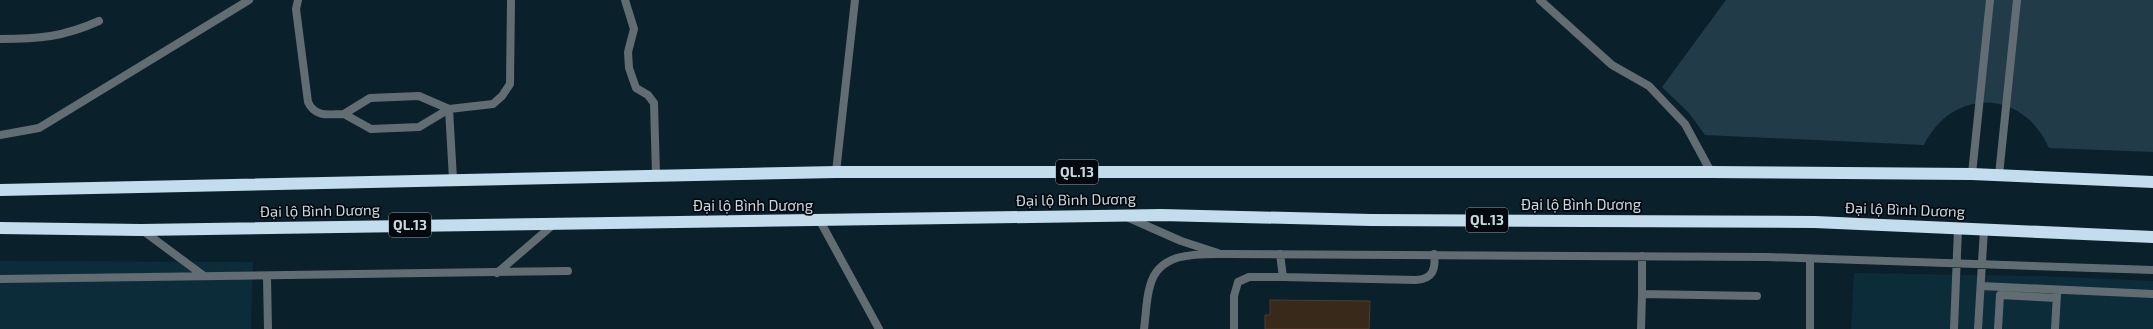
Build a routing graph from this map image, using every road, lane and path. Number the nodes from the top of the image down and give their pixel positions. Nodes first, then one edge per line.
1 (249, 0) edge
2 (298, 0) edge
3 (511, 0) edge
4 (625, 0) edge
5 (855, 0) edge
6 (1540, 0) edge
7 (1990, 0) edge
8 (2016, 0) edge
9 (99, 21) dead end
10 (0, 39) edge
11 (449, 110) junction
12 (344, 114) junction
13 (0, 135) edge
14 (836, 172) junction
15 (1711, 172) junction
16 (1972, 174) junction
17 (656, 175) junction
18 (1999, 175) junction
19 (453, 180) junction
20 (2153, 182) edge
21 (0, 190) edge
22 (1118, 216) junction
23 (820, 221) junction
24 (555, 223) junction
25 (0, 228) edge
26 (1958, 228) junction
27 (141, 230) junction
28 (1984, 230) junction
29 (2153, 237) edge
30 (1226, 254) junction
31 (1280, 254) junction
32 (1434, 254) junction
33 (1642, 256) junction
34 (1810, 259) junction
35 (1957, 264) junction
36 (1982, 265) junction
37 (2153, 270) edge
38 (568, 271) dead end
39 (497, 273) junction
40 (204, 276) junction
41 (267, 277) junction
42 (1283, 277) junction
43 (0, 279) edge
44 (1981, 286) junction
45 (1642, 294) junction
46 (2057, 294) junction
47 (2153, 294) edge
48 (1757, 296) dead end
49 (268, 329) edge
50 (879, 329) edge
51 (1144, 329) edge
52 (1234, 329) edge
53 (1641, 329) edge
54 (1810, 329) edge
55 (1954, 329) edge
56 (1978, 329) edge
57 (1998, 329) edge
58 (2054, 329) edge

1 - 13 street
2 - 12 street
3 - 11 street
4 - 17 street
5 - 14 street
6 - 15 street
7 - 16 street
8 - 18 street
9 - 10 street
11 - 12 street
11 - 12 street
11 - 19 street
14 - 15 highway, Đại lộ Bình Dương / QL.13
14 - 17 highway, Đại lộ Bình Dương / QL.13
15 - 16 highway, Đại lộ Bình Dương / QL.13
16 - 18 highway, Đại lộ Bình Dương / QL.13
17 - 19 highway, Đại lộ Bình Dương / QL.13
18 - 20 highway, Đại lộ Bình Dương / QL.13
19 - 21 highway, Đại lộ Bình Dương / QL.13
22 - 23 highway, Đại lộ Bình Dương / QL.13
22 - 26 highway, Đại lộ Bình Dương / QL.13
22 - 30 street
23 - 24 highway, Đại lộ Bình Dương / QL.13
23 - 50 street
24 - 27 highway, Đại lộ Bình Dương / QL.13
24 - 39 street
25 - 27 highway, Đại lộ Bình Dương / QL.13
26 - 28 highway, Đại lộ Bình Dương / QL.13
26 - 35 street
27 - 40 street
28 - 29 highway, Đại lộ Bình Dương / QL.13
28 - 36 street
30 - 31 street
30 - 51 street
31 - 32 street
31 - 42 street
32 - 33 street
32 - 42 street
33 - 34 street
33 - 45 street
34 - 35 street
34 - 54 street
35 - 36 street
35 - 55 street
36 - 37 street
36 - 44 street
38 - 39 street
39 - 41 street
40 - 41 street
40 - 43 street
41 - 49 street
42 - 52 street
44 - 46 street
44 - 56 street
45 - 48 street
45 - 53 street
46 - 47 street
46 - 57 street
46 - 58 street

